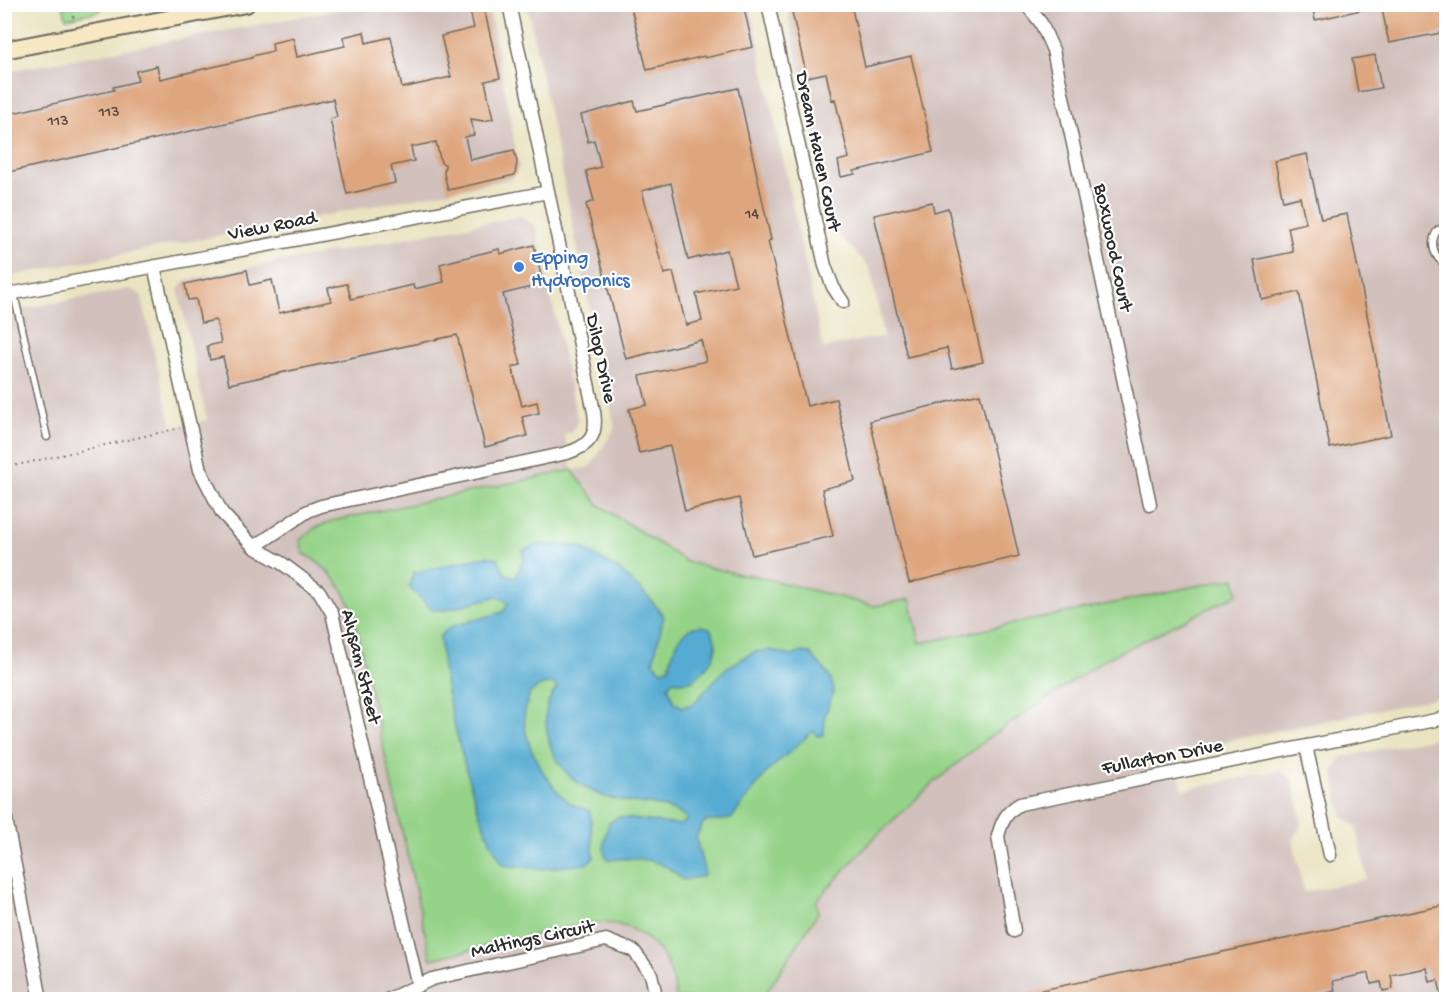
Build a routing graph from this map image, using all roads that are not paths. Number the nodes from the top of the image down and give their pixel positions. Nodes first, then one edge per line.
1 (246, 4) edge
2 (509, 4) edge
3 (768, 4) edge
4 (1026, 4) edge
5 (4, 50) edge
6 (548, 192) junction
7 (1446, 227) edge
8 (1446, 264) edge
9 (154, 266) junction
10 (9, 294) edge
11 (843, 302) dead end
12 (47, 437) dead end
13 (1150, 504) dead end
14 (254, 547) junction
15 (1446, 718) edge
16 (1306, 747) junction
17 (4, 809) edge
18 (1330, 855) dead end
19 (1014, 931) dead end
20 (418, 986) junction
21 (41, 999) edge
22 (387, 999) edge
23 (657, 999) edge

1 - 5 street
2 - 6 street, Dilop Drive
3 - 11 street, Dream Haven Court
4 - 13 street, Boxwood Court
6 - 9 street, View Road
6 - 14 street, Dilop Drive
7 - 8 lane
9 - 10 street, View Road
9 - 14 street, Alysam Street
10 - 12 lane
14 - 20 street, Alysam Street
15 - 16 street, Fullarton Drive
16 - 18 street
16 - 19 street, Fullarton Drive
17 - 21 street
20 - 22 street, Maltings Circuit
20 - 23 street, Maltings Circuit

